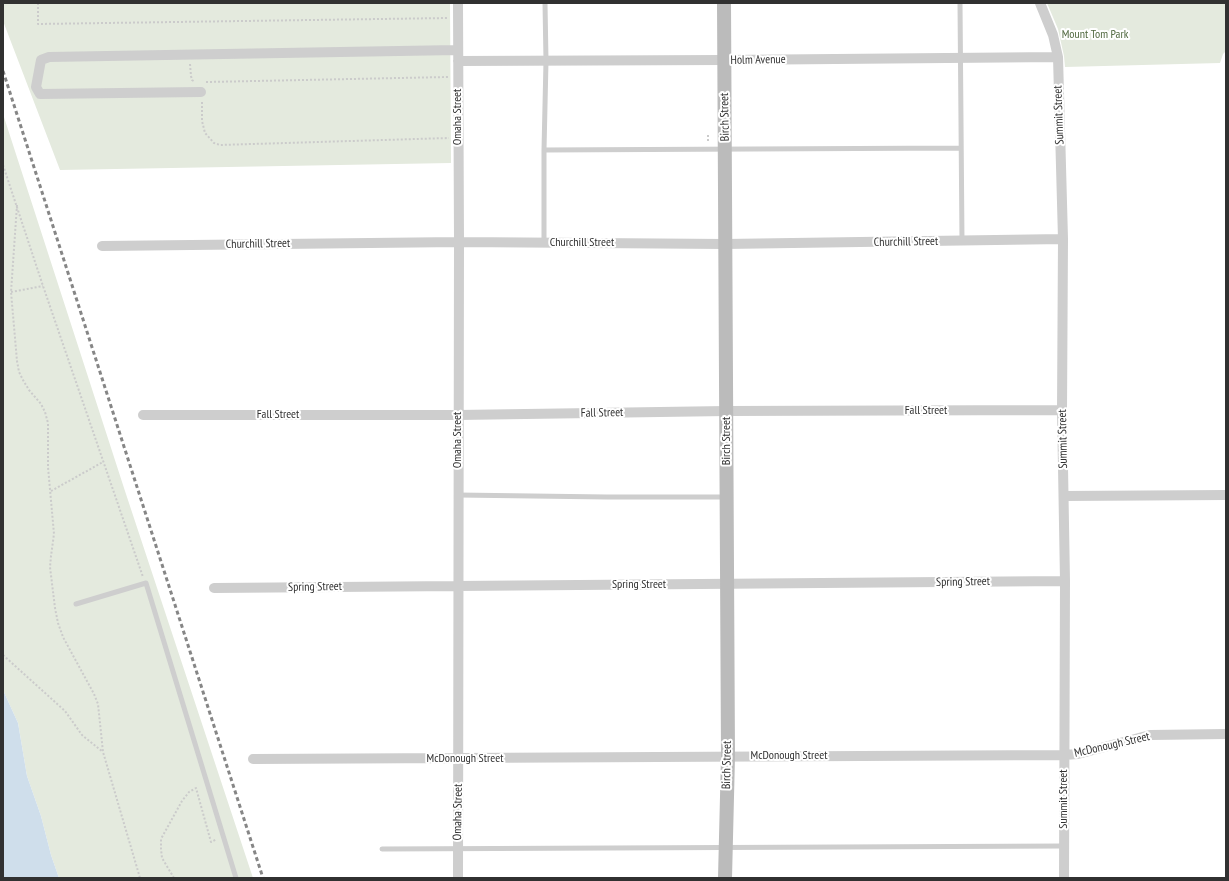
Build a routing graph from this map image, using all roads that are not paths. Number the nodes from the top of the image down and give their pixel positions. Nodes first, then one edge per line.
1 (458, 3) edge
2 (544, 3) edge
3 (724, 3) edge
4 (960, 3) edge
5 (1040, 3) edge
6 (457, 50) junction
7 (960, 57) junction
8 (1058, 57) junction
9 (724, 60) junction
10 (458, 61) junction
11 (546, 61) junction
12 (201, 92) road end
13 (961, 148) junction
14 (544, 150) junction
15 (725, 150) junction
16 (1063, 239) junction
17 (962, 241) junction
18 (458, 242) junction
19 (544, 242) junction
20 (725, 244) junction
21 (102, 246) dead end
22 (1062, 410) junction
23 (727, 411) junction
24 (143, 415) dead end
25 (458, 415) junction
26 (458, 495) junction
27 (1064, 496) junction
28 (1226, 496) edge
29 (727, 497) junction
30 (1065, 581) junction
31 (727, 584) junction
32 (458, 586) junction
33 (214, 588) dead end
34 (76, 604) dead end
35 (1226, 734) edge
36 (1064, 755) junction
37 (728, 756) junction
38 (253, 759) dead end
39 (458, 759) junction
40 (1064, 846) junction
41 (726, 847) junction
42 (382, 849) dead end
43 (458, 849) junction
44 (236, 878) edge
45 (458, 878) edge
46 (725, 878) edge
47 (1064, 878) edge

1 - 6 street, Omaha Street
2 - 11 lane
3 - 9 main road, Birch Street
4 - 7 lane
5 - 8 street, Summit Street
6 - 10 street, Omaha Street
6 - 12 street
7 - 8 street, Holm Avenue
7 - 9 street, Holm Avenue
7 - 13 lane
8 - 16 street, Summit Street
9 - 11 street, Holm Avenue
9 - 15 main road, Birch Street
10 - 11 street, Holm Avenue
10 - 18 street, Omaha Street
11 - 14 lane
13 - 15 lane
13 - 17 lane
14 - 15 lane
14 - 19 lane
15 - 20 main road, Birch Street
16 - 17 street, Churchill Street
16 - 22 street, Summit Street
17 - 20 street, Churchill Street
18 - 19 street, Churchill Street
18 - 21 street, Churchill Street
18 - 25 street, Omaha Street
19 - 20 street, Churchill Street
20 - 23 main road, Birch Street
22 - 23 street, Fall Street
22 - 27 street, Summit Street
23 - 25 street, Fall Street
23 - 29 main road, Birch Street
24 - 25 street, Fall Street
25 - 26 street, Omaha Street
26 - 29 lane
26 - 32 street, Omaha Street
27 - 28 street
27 - 30 street, Summit Street
29 - 31 main road, Birch Street
30 - 31 street, Spring Street
30 - 36 street, Summit Street
31 - 32 street, Spring Street
31 - 37 main road, Birch Street
32 - 33 street, Spring Street
32 - 39 street, Omaha Street
34 - 44 lane
35 - 36 street, McDonough Street
36 - 37 street, McDonough Street
36 - 40 street, Summit Street
37 - 39 street, McDonough Street
37 - 41 main road, Birch Street
38 - 39 street, McDonough Street
39 - 43 street, Omaha Street
40 - 41 lane
40 - 47 street, Summit Street
41 - 43 lane
41 - 46 main road, Birch Street
42 - 43 lane
43 - 45 street, Omaha Street

